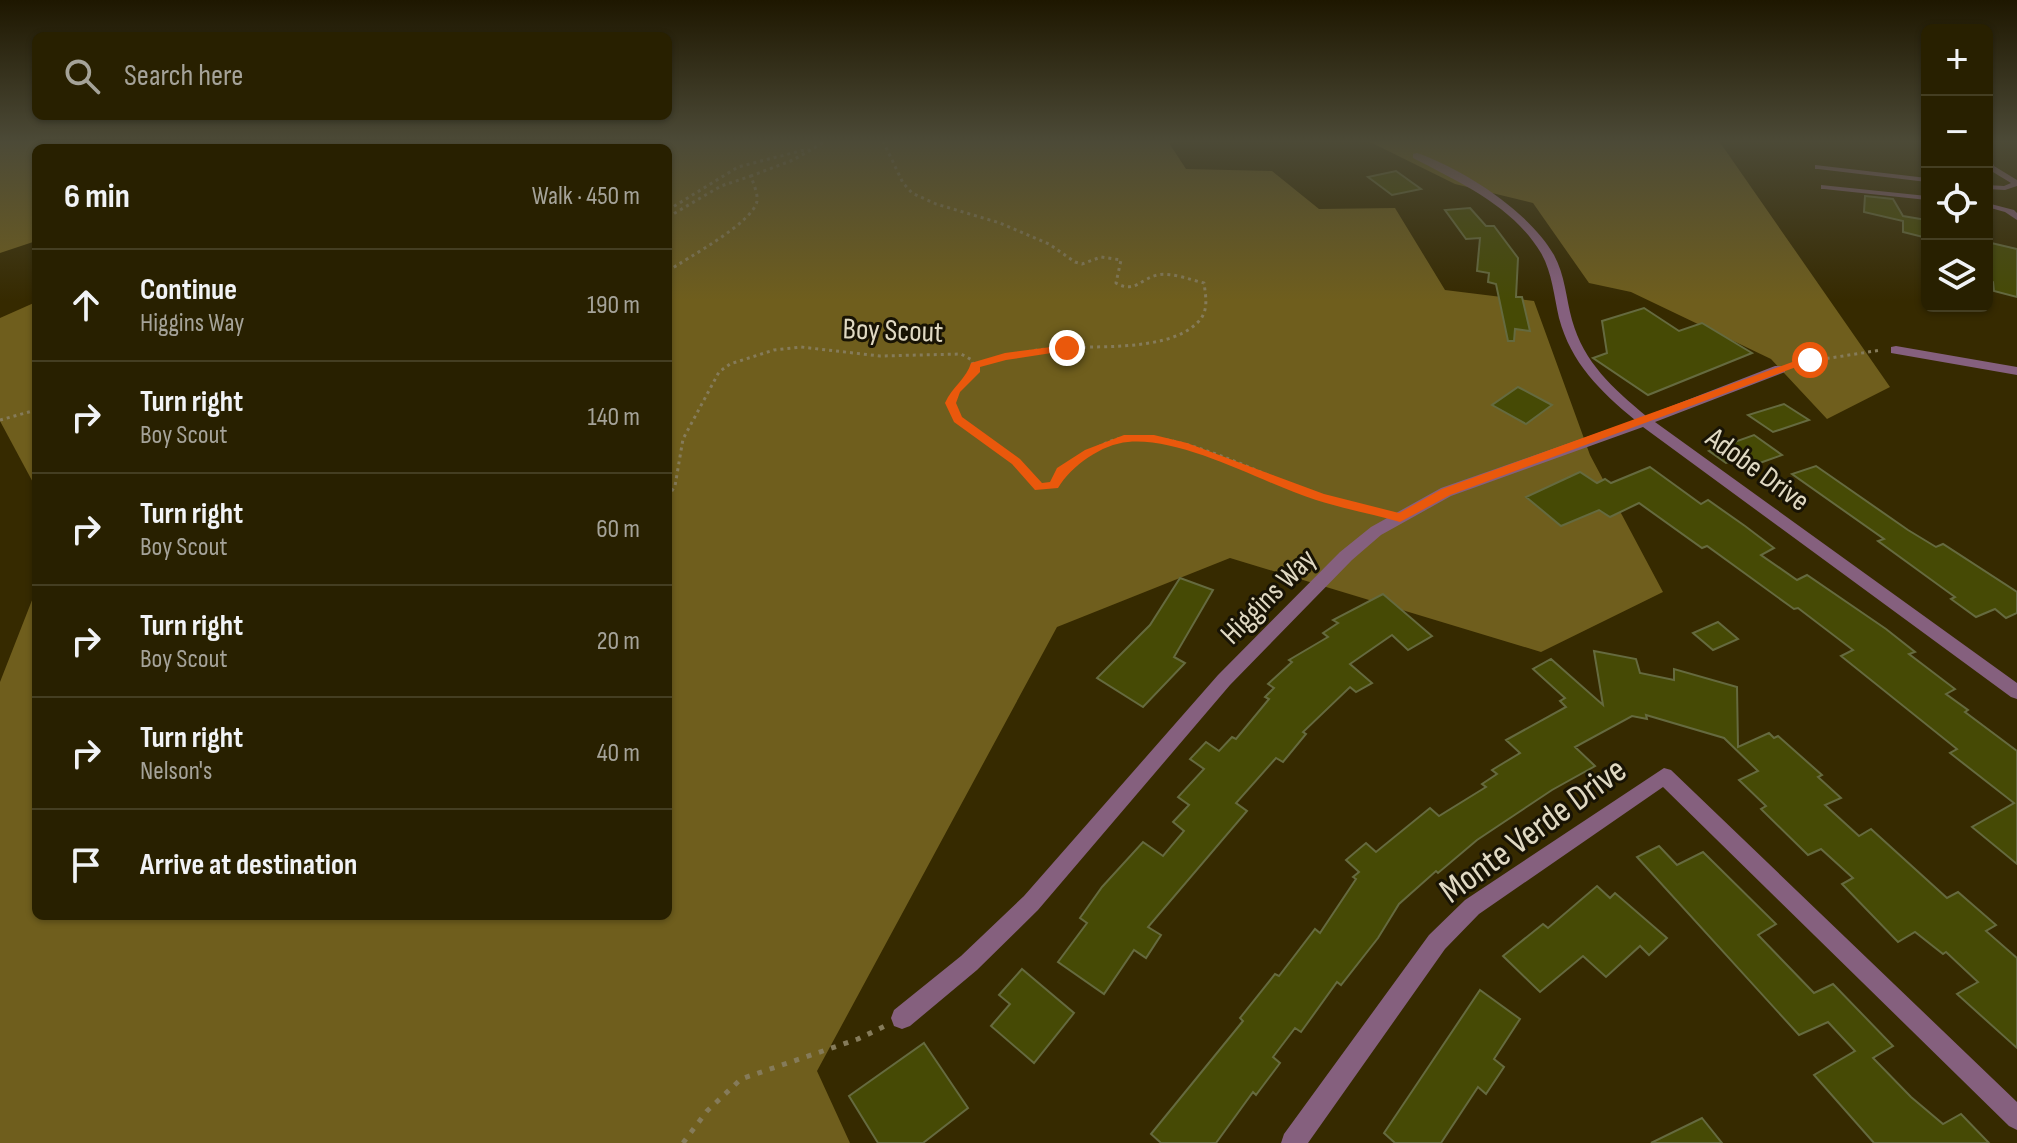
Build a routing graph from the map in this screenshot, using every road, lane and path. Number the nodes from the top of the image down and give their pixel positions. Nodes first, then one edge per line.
1 (693, 194) edge
2 (707, 194) edge
3 (757, 194) edge
4 (915, 194) edge
5 (1483, 194) edge
6 (1893, 194) edge
7 (1921, 197) edge
8 (1993, 207) edge
9 (672, 208) edge
10 (672, 215) edge
11 (2017, 218) edge
12 (672, 268) edge
13 (1896, 350) joint
14 (975, 365) junction
15 (1780, 369) joint
16 (2017, 371) edge
17 (32, 411) edge
18 (0, 420) edge
19 (1643, 420) junction
20 (672, 491) edge
21 (1400, 517) junction
22 (2017, 692) edge
23 (902, 1018) joint
24 (2017, 1118) edge
25 (683, 1143) edge
26 (1293, 1143) edge

1 - 9 path
2 - 10 path
3 - 12 path
4 - 14 path
5 - 19 street, Adobe Drive
6 - 7 lane
8 - 11 lane
13 - 15 path
13 - 16 street
14 - 20 path, Boy Scout
14 - 21 path, Boy Scout
15 - 19 street, Higgins Way
17 - 18 path
19 - 21 street, Higgins Way
19 - 22 street, Adobe Drive
21 - 23 street, Higgins Way
23 - 25 path
24 - 26 street, Monte Verde Drive

